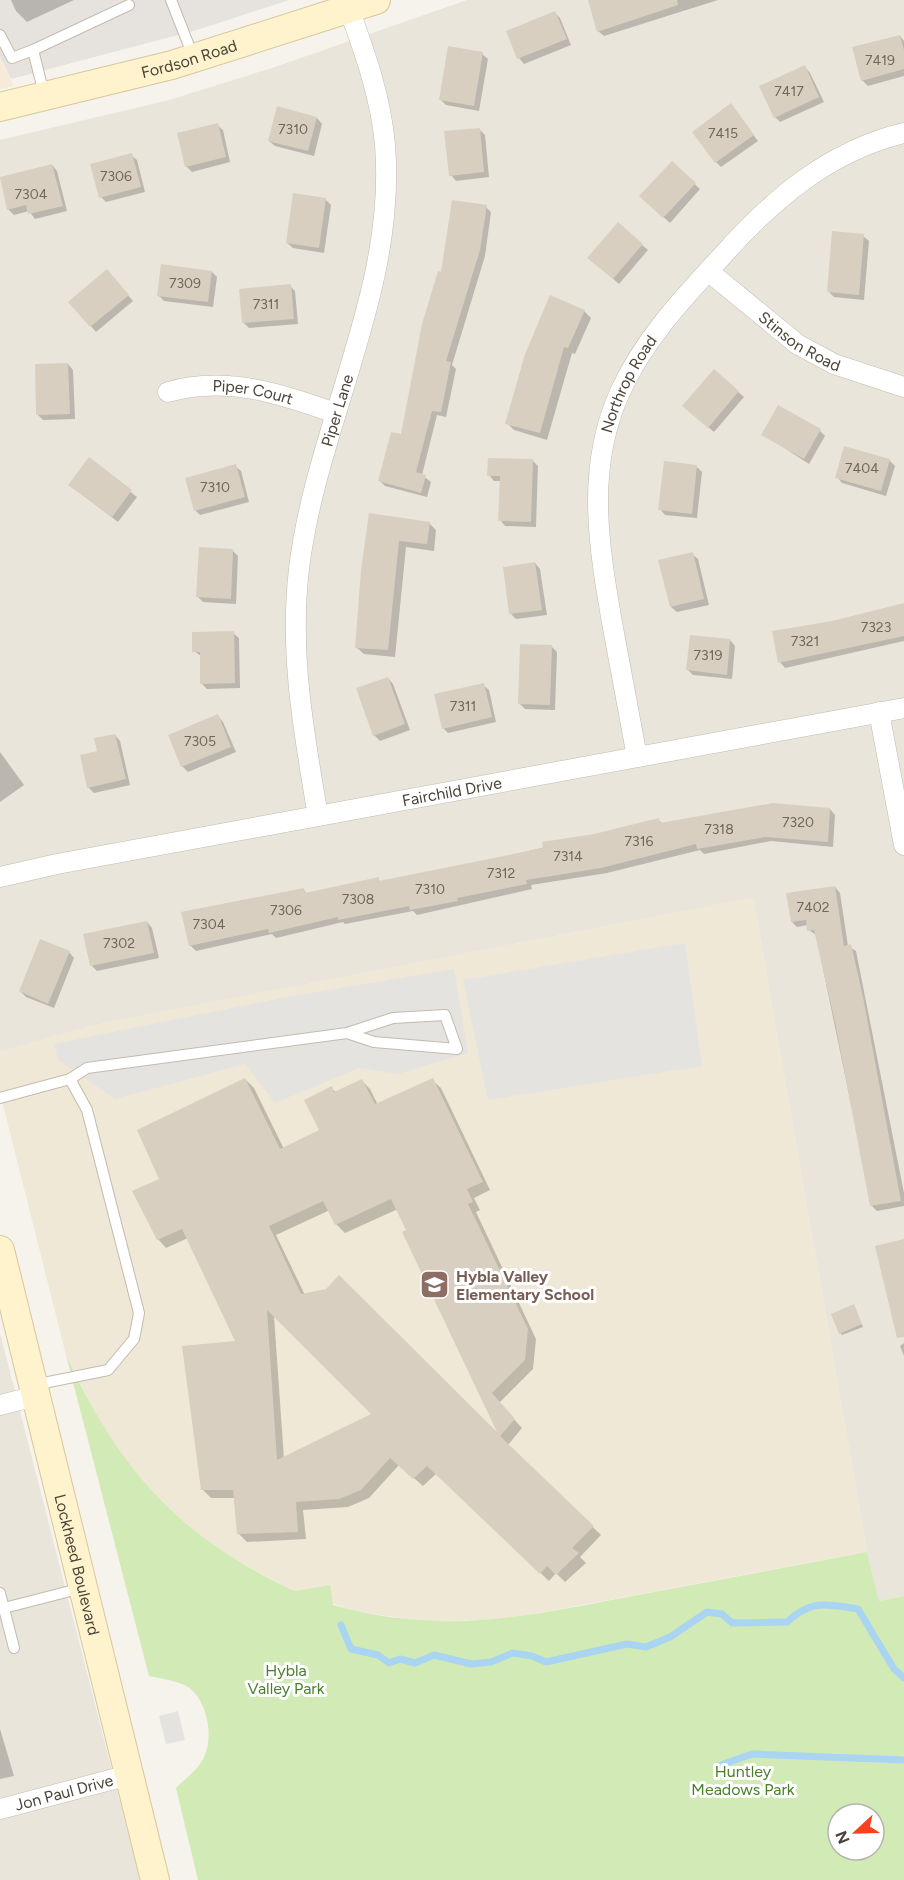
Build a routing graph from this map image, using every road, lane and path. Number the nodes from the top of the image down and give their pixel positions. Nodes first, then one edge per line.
1 (171, 0) edge
2 (362, 4) edge
3 (129, 5) dead end
4 (0, 35) edge
5 (33, 50) junction
6 (194, 58) junction
7 (45, 97) junction
8 (0, 107) edge
9 (904, 133) edge
10 (708, 271) junction
11 (904, 387) edge
12 (168, 392) dead end
13 (335, 413) junction
14 (904, 708) edge
15 (879, 712) junction
16 (637, 757) junction
17 (318, 816) junction
18 (904, 845) edge
19 (0, 877) edge
20 (347, 1033) junction
21 (70, 1079) junction
22 (0, 1098) edge
23 (0, 1250) edge
24 (35, 1390) junction
25 (0, 1405) edge
26 (83, 1588) junction
27 (0, 1593) edge
28 (4, 1608) junction
29 (14, 1648) dead end
30 (129, 1776) junction
31 (0, 1809) edge
32 (155, 1880) edge

1 - 6 lane
2 - 6 street, Fordson Road
2 - 13 street, Piper Lane
3 - 5 lane
4 - 5 lane
5 - 7 lane
6 - 7 street, Fordson Road
7 - 8 street, Fordson Road
9 - 10 street, Northrop Road
10 - 11 street, Stinson Road
10 - 16 street, Northrop Road
12 - 13 street, Piper Court
13 - 17 street, Piper Lane
14 - 15 street, Fairchild Drive
15 - 16 street, Fairchild Drive
15 - 18 street
16 - 17 street, Fairchild Drive
17 - 19 street, Fairchild Drive
20 - 20 lane
20 - 21 lane
21 - 22 lane
21 - 24 lane
23 - 24 street, Lockheed Boulevard
24 - 25 street
24 - 26 street, Lockheed Boulevard
26 - 28 lane
26 - 30 street, Lockheed Boulevard
27 - 28 lane
28 - 29 lane
30 - 31 street, Jon Paul Drive
30 - 32 street, Lockheed Boulevard

